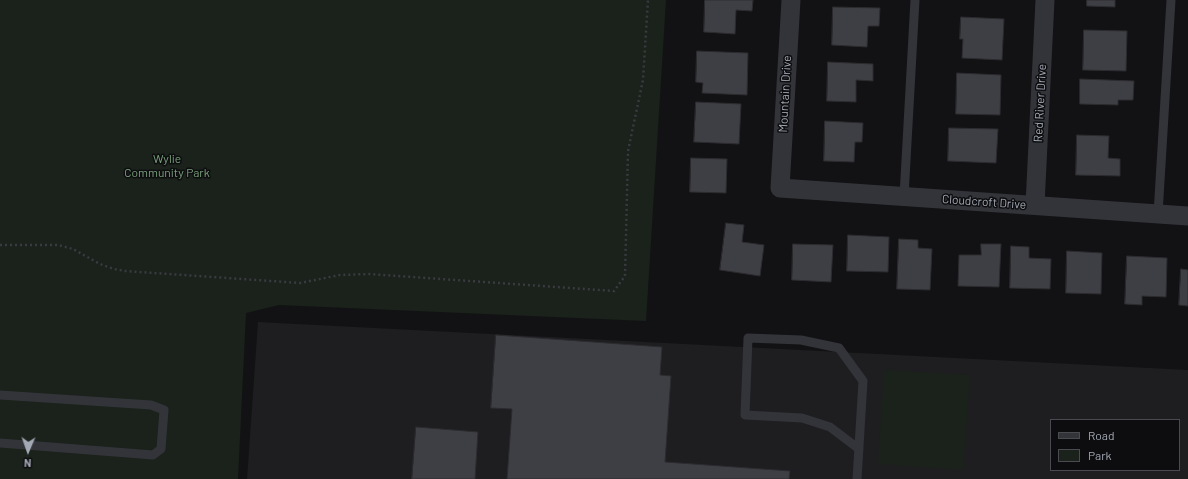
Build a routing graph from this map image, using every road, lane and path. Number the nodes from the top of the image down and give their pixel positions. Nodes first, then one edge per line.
1 (648, 0) edge
2 (791, 0) edge
3 (915, 0) edge
4 (1045, 0) edge
5 (1171, 0) edge
6 (780, 188) joint
7 (904, 196) junction
8 (1035, 205) junction
9 (1158, 214) junction
10 (1188, 216) edge
11 (0, 245) edge
12 (0, 395) edge
13 (0, 443) edge
14 (858, 449) junction
15 (857, 479) edge

1 - 11 path
2 - 6 street, Mountain Drive
3 - 7 lane
4 - 8 street, Red River Drive
5 - 9 lane
6 - 7 street, Cloudcroft Drive
7 - 8 street, Cloudcroft Drive
8 - 9 street, Cloudcroft Drive
9 - 10 street, Cloudcroft Drive
12 - 13 lane
14 - 14 lane
14 - 15 lane

